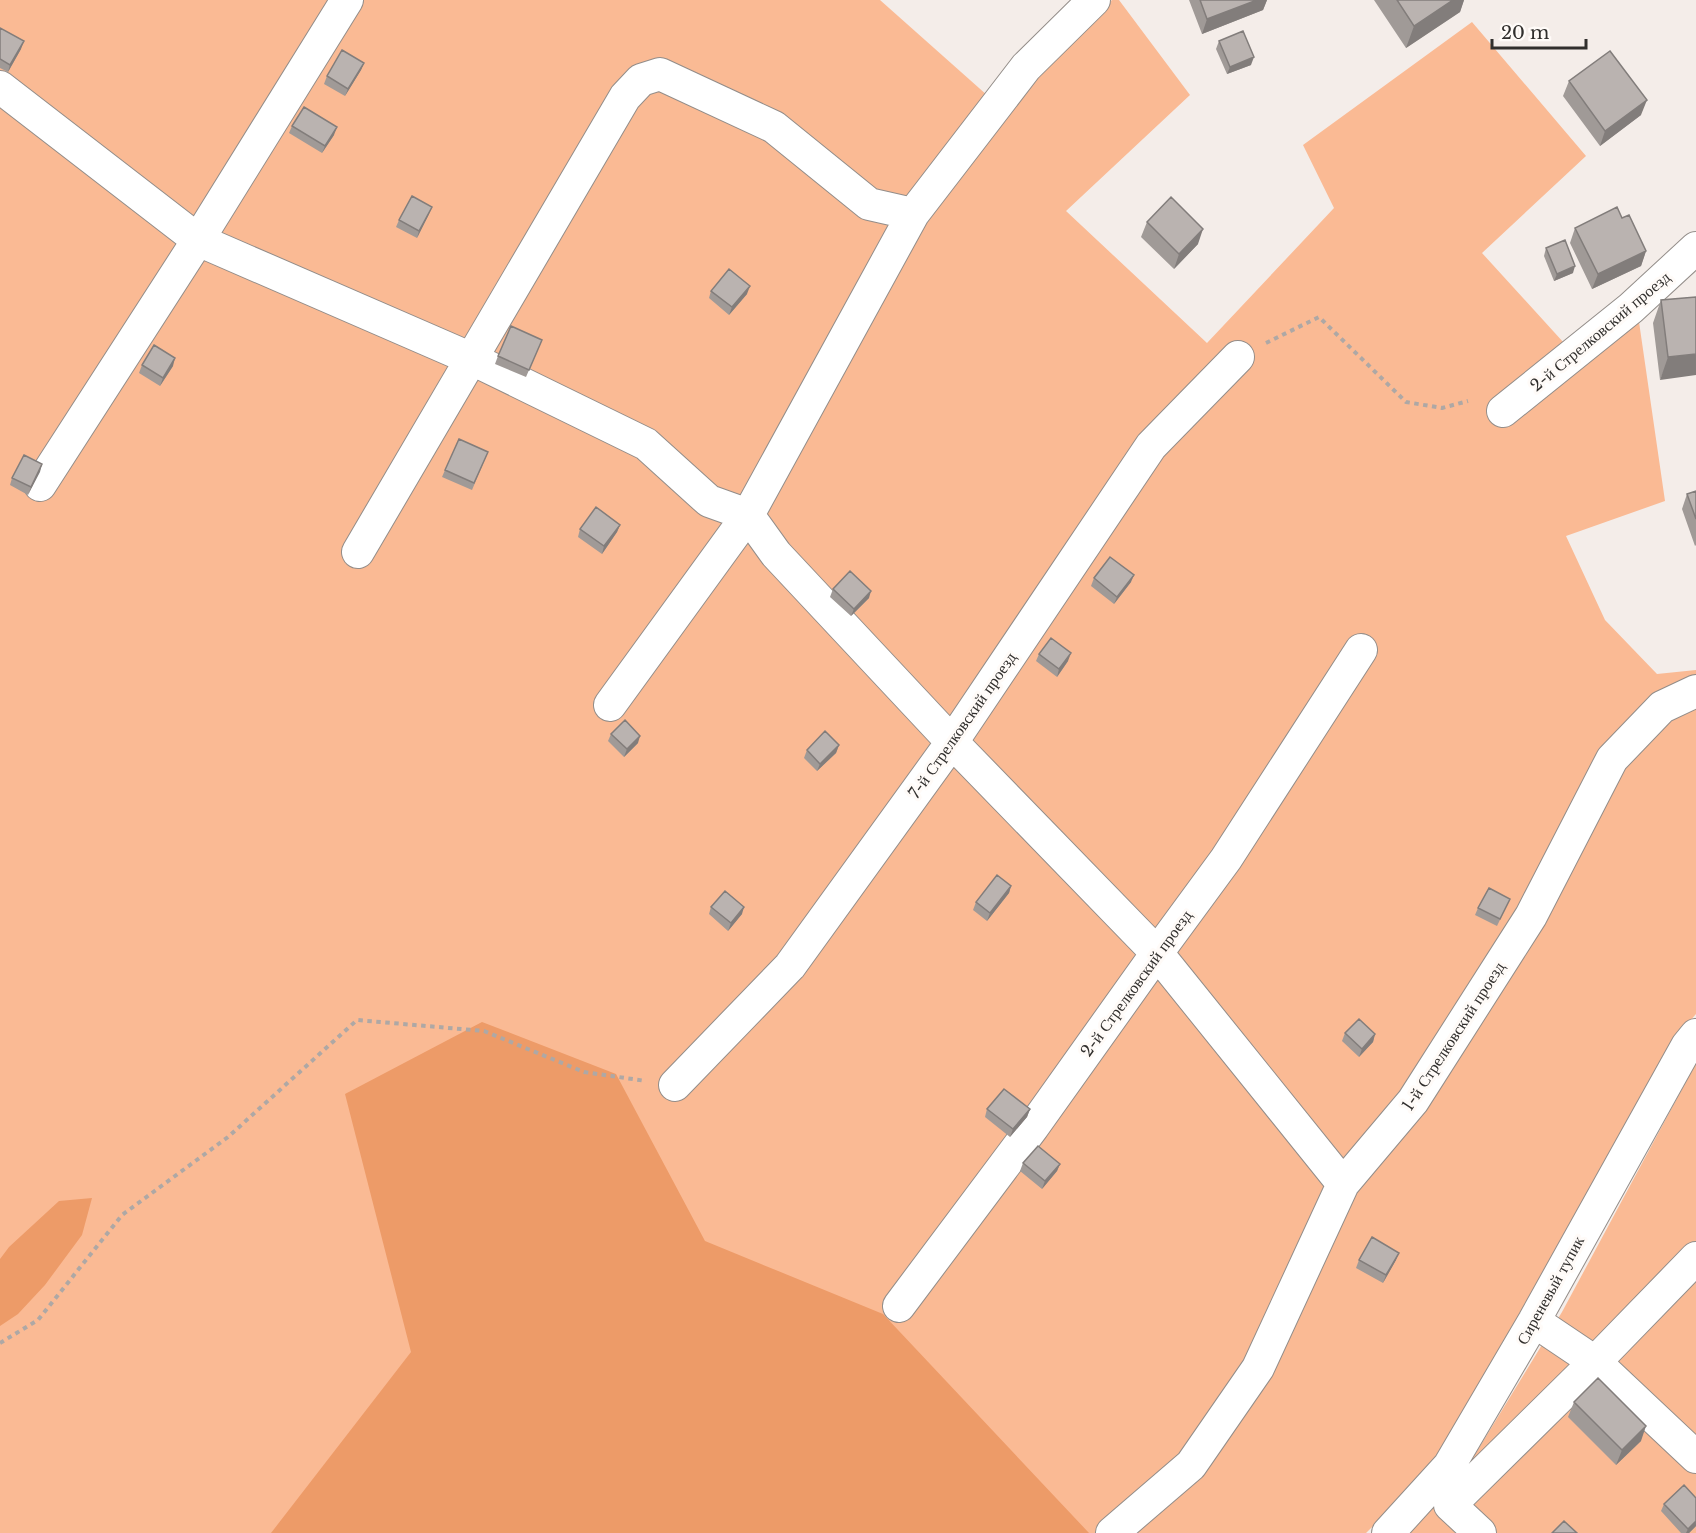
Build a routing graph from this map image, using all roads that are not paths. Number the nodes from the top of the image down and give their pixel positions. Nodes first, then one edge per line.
1 (347, 0) edge
2 (1094, 0) edge
3 (0, 87) edge
4 (913, 214) junction
5 (198, 240) junction
6 (1696, 248) edge
7 (1238, 357) road end
8 (472, 359) junction
9 (1503, 411) dead end
10 (40, 485) dead end
11 (748, 515) junction
12 (358, 552) dead end
13 (1361, 650) dead end
14 (1696, 691) edge
15 (610, 705) dead end
16 (952, 742) junction
17 (1157, 953) junction
18 (1696, 1035) edge
19 (675, 1085) road end
20 (1343, 1184) junction
21 (1696, 1258) edge
22 (899, 1306) dead end
23 (1534, 1321) junction
24 (1595, 1362) junction
25 (1696, 1457) edge
26 (1112, 1533) edge
27 (1388, 1533) edge
28 (1480, 1533) edge

1 - 5 street
2 - 4 street
3 - 5 street
4 - 8 street
4 - 11 street
5 - 8 street
5 - 10 street
6 - 9 street, 2-й Стрелковский проезд
7 - 16 street, 7-й Стрелковский проезд
8 - 11 street
8 - 12 street
11 - 15 street
11 - 16 street
13 - 17 street, 2-й Стрелковский проезд
14 - 20 street, 1-й Стрелковский проезд
16 - 17 street
16 - 19 street, 7-й Стрелковский проезд
17 - 20 street
17 - 22 street, 2-й Стрелковский проезд
18 - 23 street, Сиреневый тупик
20 - 26 street, 1-й Стрелковский проезд
21 - 24 street
23 - 24 street
23 - 27 street, Сиреневый тупик
24 - 25 street
24 - 28 street

